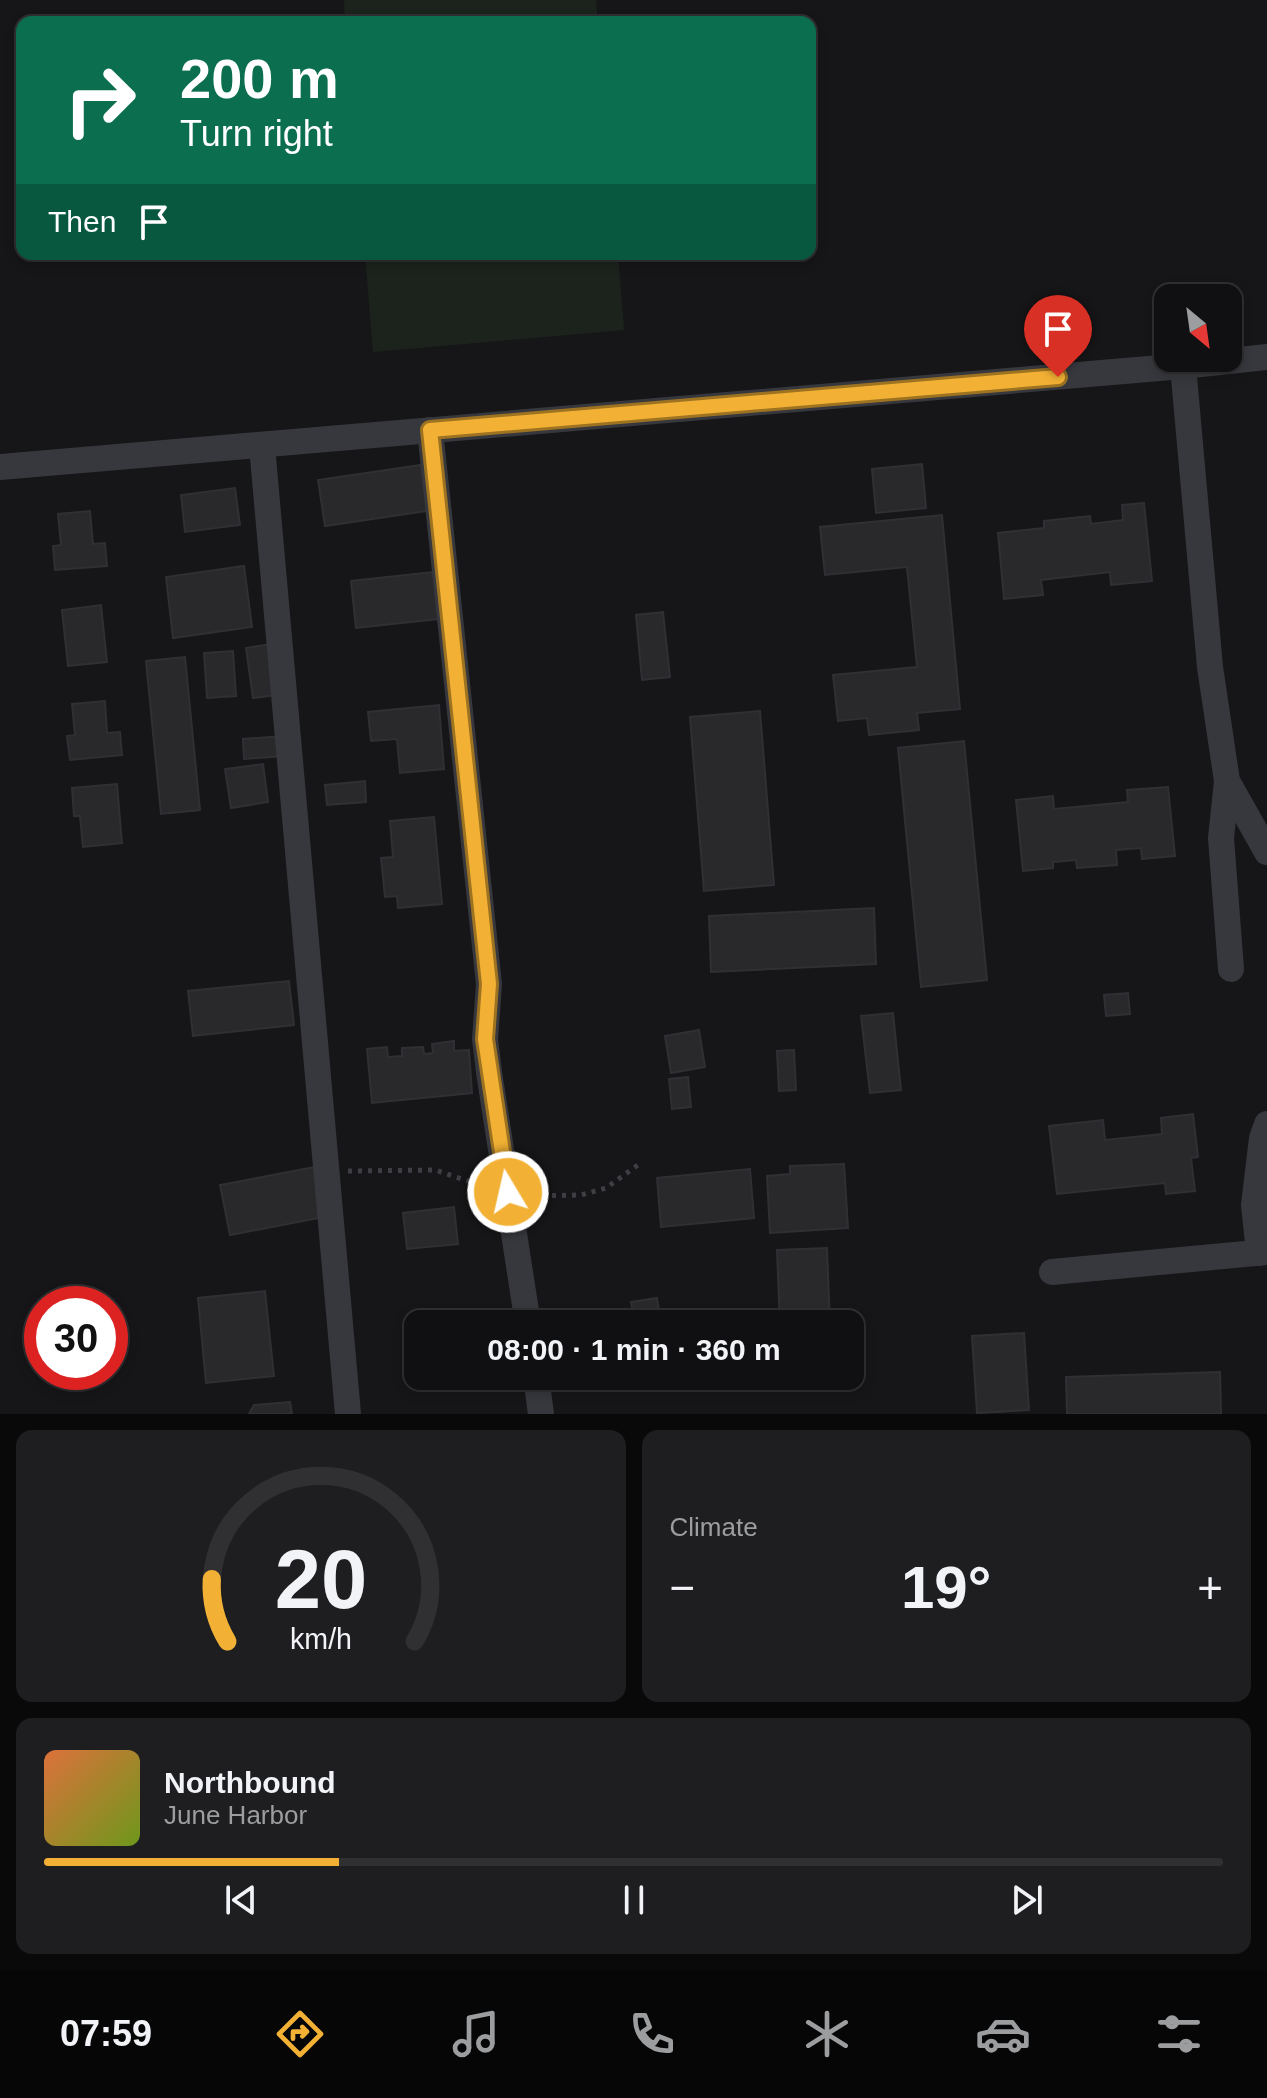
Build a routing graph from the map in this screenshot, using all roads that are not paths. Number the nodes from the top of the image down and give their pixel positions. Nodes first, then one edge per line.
1 (1267, 357) edge
2 (1242, 360) edge
3 (1154, 368) edge
4 (1184, 372) edge
5 (430, 430) junction
6 (262, 446) junction
7 (0, 467) edge
8 (1227, 781) junction
9 (1267, 852) edge
10 (1231, 969) dead end
11 (1267, 1124) edge
12 (1263, 1253) edge
13 (1052, 1272) dead end
14 (526, 1310) edge
15 (538, 1390) edge
16 (348, 1414) edge
17 (541, 1414) edge

1 - 2 street
3 - 5 street
4 - 8 street
5 - 6 street
5 - 14 street
6 - 7 street
6 - 16 street
8 - 9 street
8 - 10 street
11 - 12 street
12 - 13 street
15 - 17 street

